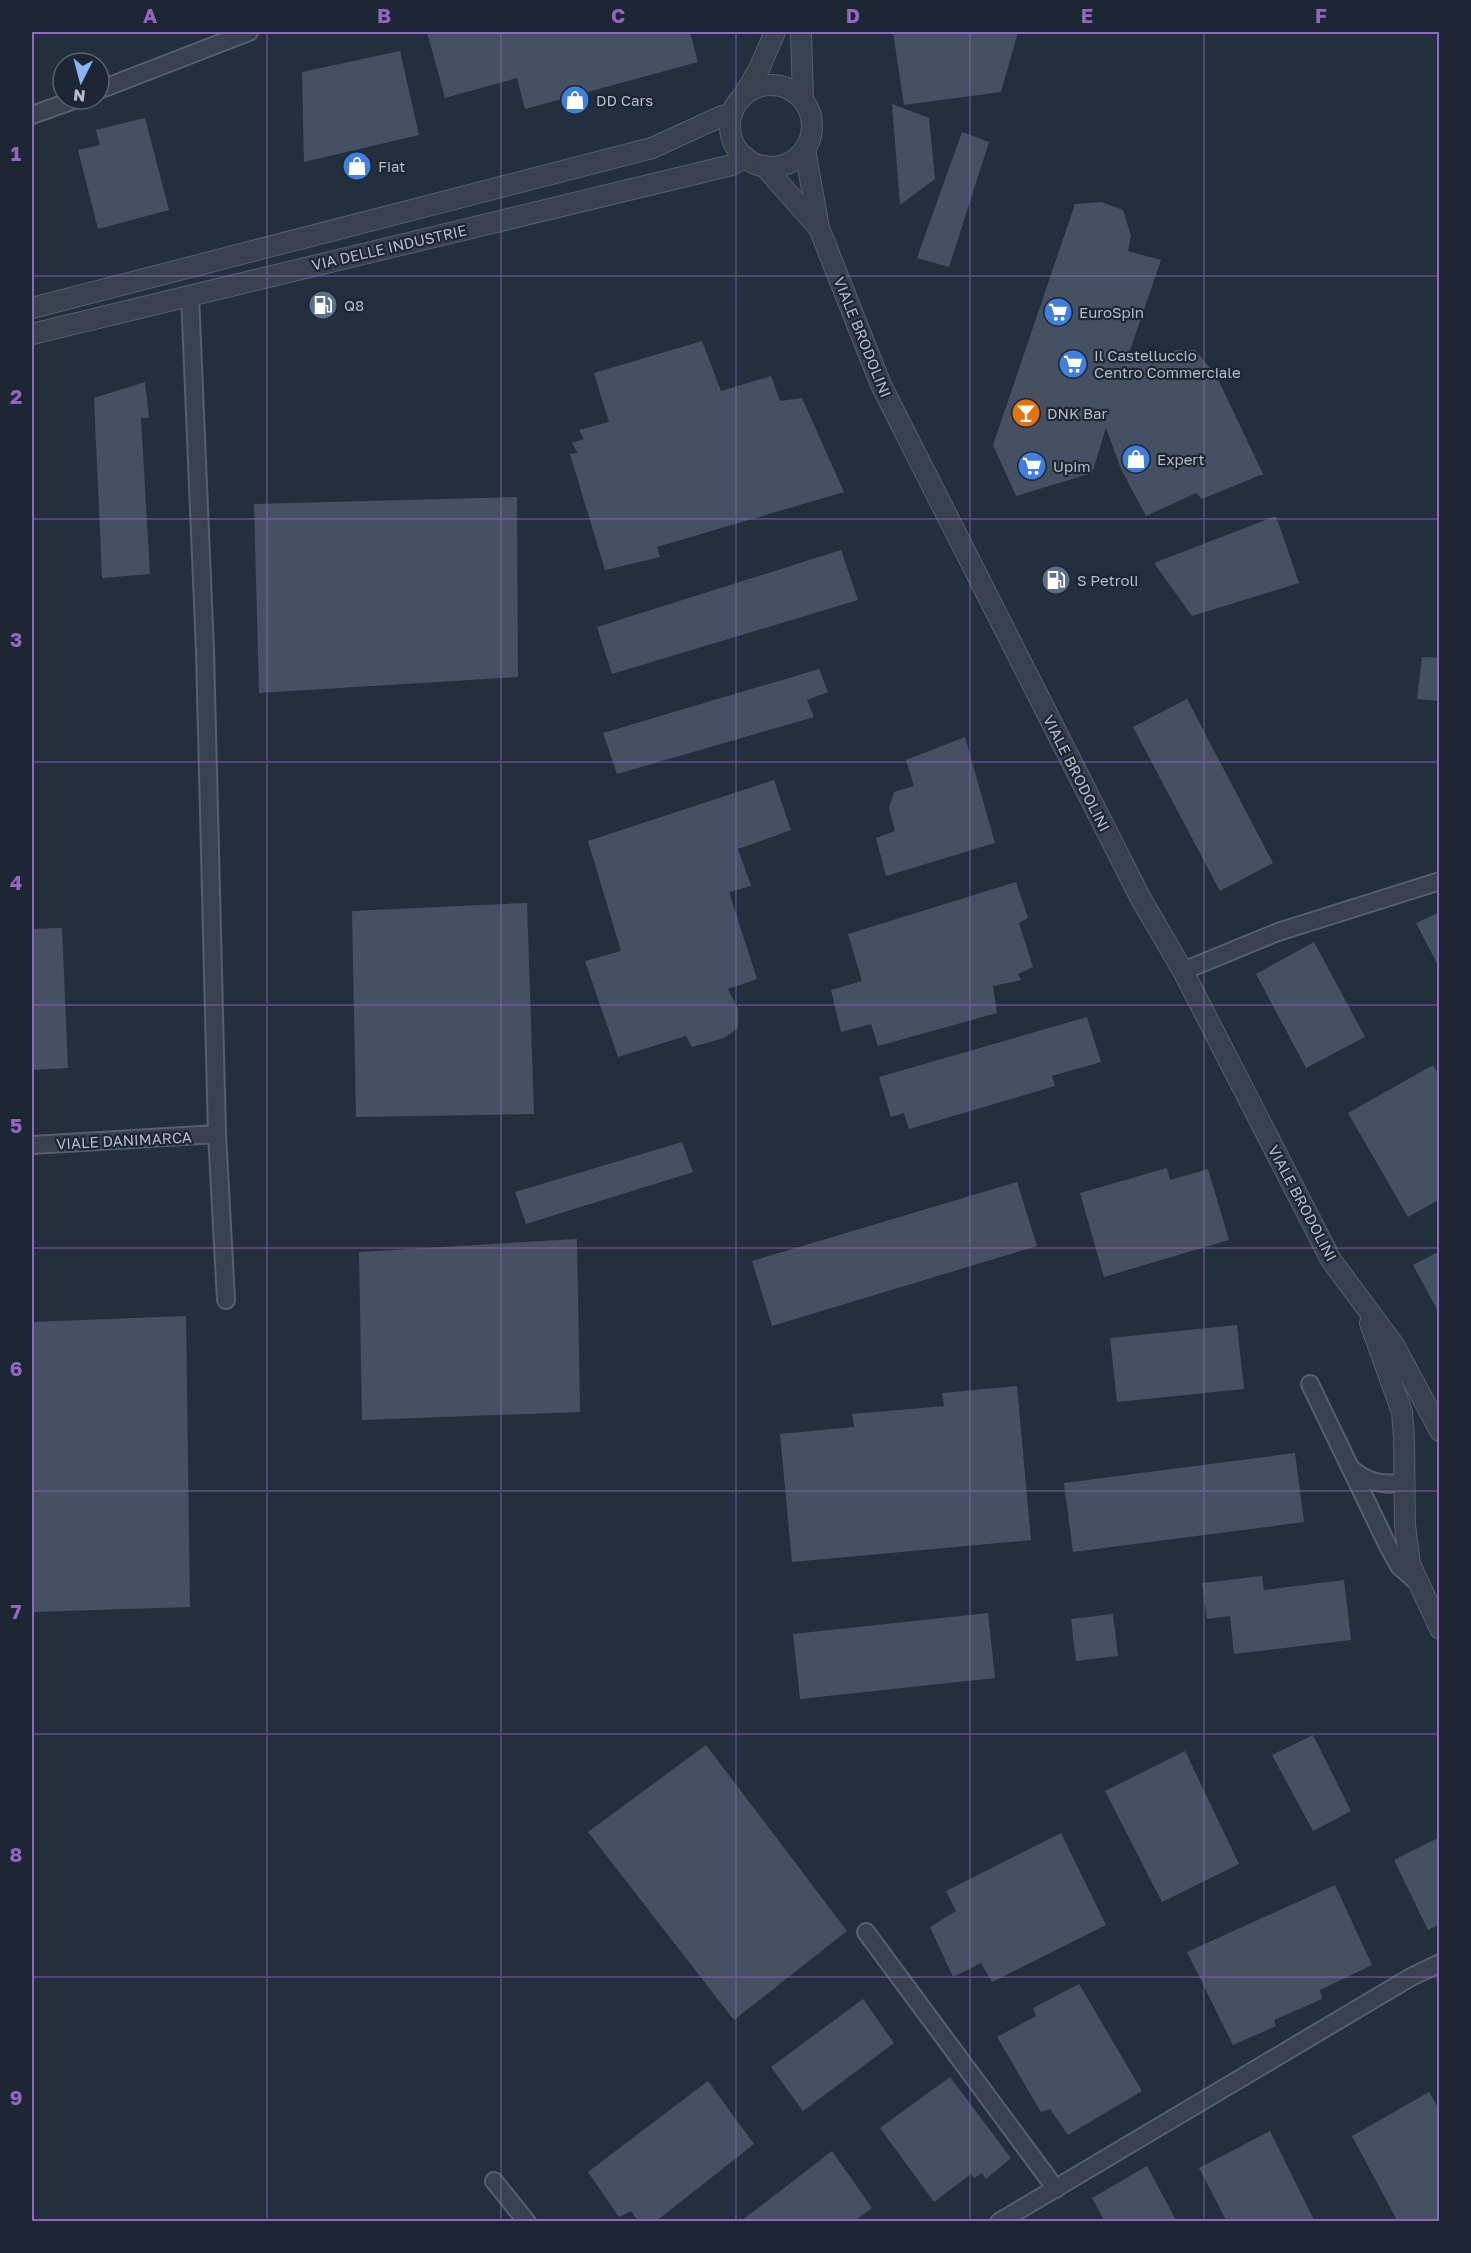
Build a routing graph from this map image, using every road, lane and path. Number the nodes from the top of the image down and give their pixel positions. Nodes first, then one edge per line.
1 (249, 32) edge
2 (775, 32) edge
3 (801, 32) edge
4 (111, 85) edge
5 (742, 97) junction
6 (803, 100) junction
7 (51, 109) edge
8 (732, 114) junction
9 (32, 116) edge
10 (805, 150) junction
11 (745, 157) junction
12 (764, 166) junction
13 (819, 228) junction
14 (190, 295) junction
15 (32, 308) edge
16 (32, 334) edge
17 (1440, 881) edge
18 (1183, 971) junction
19 (218, 1134) junction
20 (32, 1145) edge
21 (225, 1300) dead end
22 (1363, 1303) junction
23 (1310, 1384) dead end
24 (1440, 1431) edge
25 (1353, 1470) junction
26 (1404, 1482) junction
27 (1418, 1583) junction
28 (1440, 1629) edge
29 (866, 1932) dead end
30 (1440, 1963) edge
31 (494, 2181) dead end
32 (1056, 2189) junction
33 (527, 2222) edge
34 (999, 2222) edge

1 - 4 street
2 - 5 street
3 - 6 street
5 - 6 street
5 - 8 street
6 - 10 street
7 - 9 street
8 - 11 street
8 - 15 street, VIA DELLE INDUSTRIE
10 - 12 street
10 - 13 street, VIALE BRODOLINI
11 - 12 street
11 - 14 street, VIA DELLE INDUSTRIE
12 - 13 street, VIALE BRODOLINI
13 - 18 street, VIALE BRODOLINI
14 - 16 street, VIA DELLE INDUSTRIE
14 - 19 street
17 - 18 street
18 - 22 street, VIALE BRODOLINI
19 - 20 street, VIALE DANIMARCA
19 - 21 street
22 - 24 street, VIALE BRODOLINI
22 - 26 street, VIALE BRODOLINI
23 - 25 street
25 - 26 street
25 - 27 street
26 - 27 street, VIALE BRODOLINI
27 - 28 street, VIALE BRODOLINI
29 - 32 street
30 - 32 street
31 - 33 street
32 - 34 street

